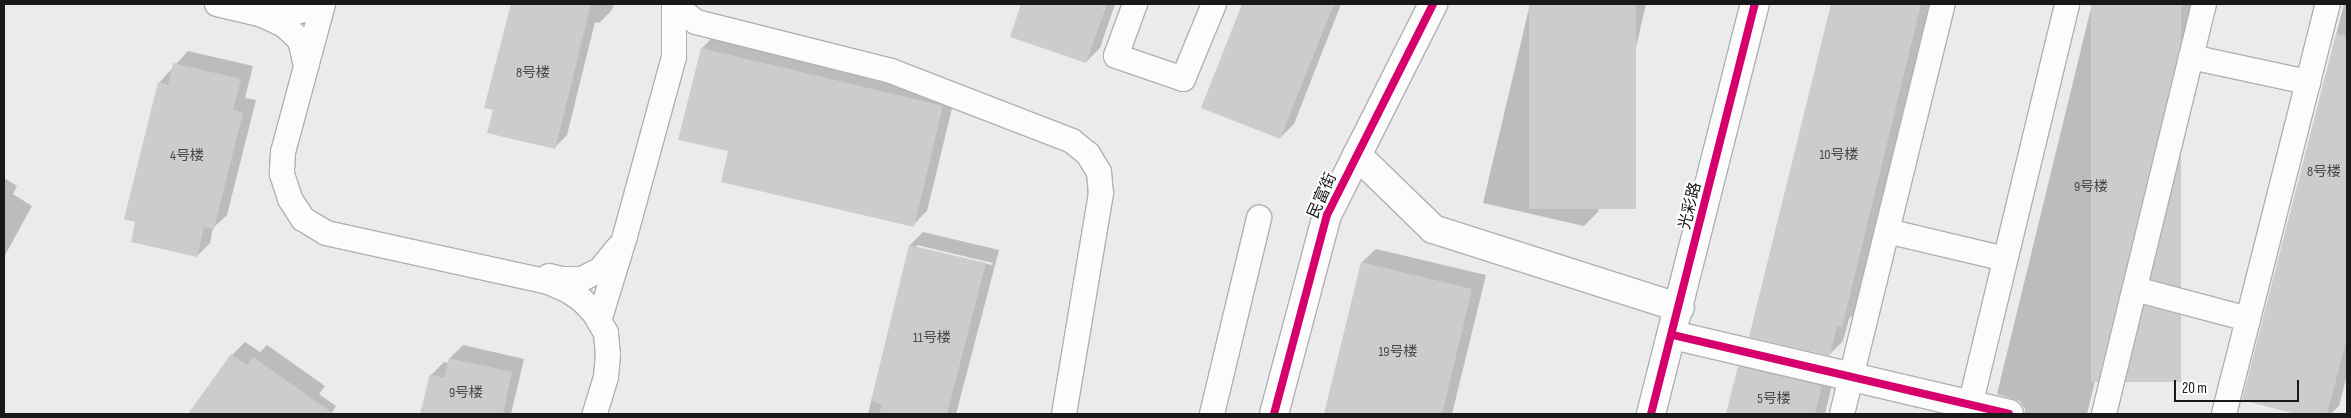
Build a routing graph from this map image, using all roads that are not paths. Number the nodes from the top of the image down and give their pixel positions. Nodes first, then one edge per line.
1 (217, 4) edge
2 (310, 4) edge
3 (323, 4) edge
4 (675, 4) edge
5 (1135, 4) edge
6 (1214, 4) edge
7 (1433, 4) edge
8 (1755, 4) edge
9 (1944, 4) edge
10 (2067, 4) edge
11 (2204, 4) edge
12 (2328, 4) edge
13 (263, 15) junction
14 (2191, 57) junction
15 (306, 66) junction
16 (2308, 82) junction
17 (1357, 155) junction
18 (1259, 218) dead end
19 (1887, 231) junction
20 (625, 236) junction
21 (2005, 260) junction
22 (459, 263) junction
23 (2134, 289) junction
24 (1680, 308) junction
25 (2248, 319) junction
26 (600, 321) junction
27 (1673, 334) junction
28 (1851, 377) junction
29 (1969, 410) edge
30 (595, 414) edge
31 (1064, 414) edge
32 (1212, 414) edge
33 (1274, 414) edge
34 (1651, 414) edge
35 (1842, 414) edge
36 (2009, 414) edge
37 (2104, 414) edge
38 (2224, 414) edge

1 - 13 lane
2 - 13 lane
3 - 15 lane
4 - 20 lane
4 - 31 lane
5 - 6 lane
7 - 17 street, 民富街
8 - 24 street, 光彩路
9 - 19 lane
10 - 21 lane
11 - 14 lane
12 - 16 lane
13 - 15 lane
14 - 16 lane
14 - 23 lane
15 - 22 lane
16 - 25 lane
17 - 24 street
17 - 33 street, 民富街
18 - 32 lane
19 - 21 lane
19 - 28 lane
20 - 22 lane
20 - 26 lane
21 - 29 lane
22 - 26 lane
23 - 25 lane
23 - 37 lane
24 - 27 street, 光彩路
25 - 38 lane
26 - 30 lane
27 - 28 street
27 - 34 street, 光彩路
28 - 29 street
28 - 35 lane
29 - 36 street

